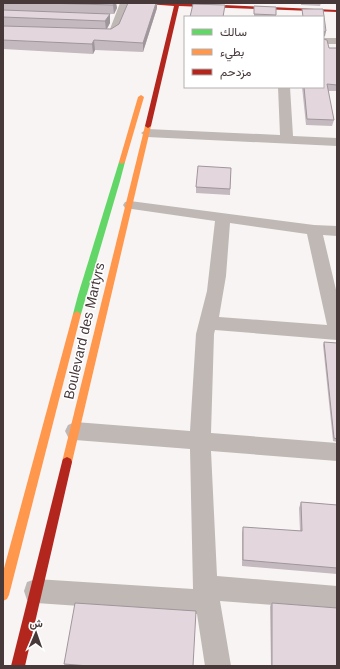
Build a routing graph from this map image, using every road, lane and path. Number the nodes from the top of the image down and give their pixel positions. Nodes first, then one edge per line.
1 (125, 3) edge
2 (147, 3) edge
3 (273, 3) edge
4 (177, 4) edge
5 (337, 5) edge
6 (165, 6) edge
7 (337, 11) edge
8 (89, 35) edge
9 (324, 41) edge
10 (337, 41) edge
11 (145, 85) dead end
12 (284, 88) edge
13 (147, 133) junction
14 (287, 140) junction
15 (337, 142) edge
16 (130, 205) junction
17 (223, 217) junction
18 (314, 230) junction
19 (337, 231) edge
20 (210, 323) junction
21 (337, 332) edge
22 (75, 431) junction
23 (200, 441) junction
24 (337, 452) edge
25 (36, 591) junction
26 (3, 595) edge
27 (206, 595) junction
28 (337, 598) edge
29 (18, 666) edge
30 (218, 666) edge

1 - 8 street
2 - 6 street
3 - 5 street
4 - 6 street
4 - 7 street
4 - 13 street, Boulevard des Martyrs
9 - 10 street
11 - 26 street, Boulevard des Martyrs
12 - 14 street
13 - 14 street
13 - 16 street, Boulevard des Martyrs
14 - 15 street
16 - 17 street
16 - 22 street, Boulevard des Martyrs
17 - 18 street
17 - 20 street
18 - 19 street
18 - 21 street
20 - 21 street
20 - 23 street
22 - 23 street
22 - 25 street, Boulevard des Martyrs
23 - 24 street
23 - 27 street
25 - 27 street
25 - 29 street, Boulevard des Martyrs
27 - 28 street
27 - 30 street

